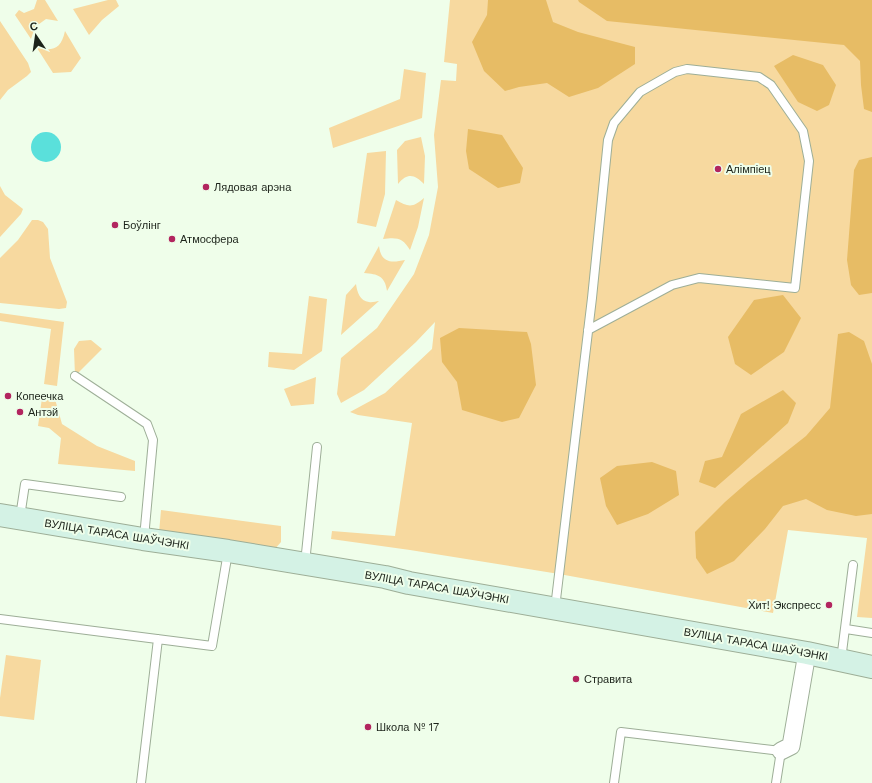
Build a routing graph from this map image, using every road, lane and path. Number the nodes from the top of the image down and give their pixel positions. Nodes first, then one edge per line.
1 (588, 330) junction
2 (75, 376) dead end
3 (317, 447) dead end
4 (121, 497) dead end
5 (10, 517) edge
6 (144, 539) junction
7 (228, 551) junction
8 (305, 564) junction
9 (853, 565) dead end
10 (555, 608) junction
11 (0, 619) edge
12 (846, 629) junction
13 (872, 633) edge
14 (158, 639) junction
15 (807, 653) junction
16 (841, 660) junction
17 (872, 667) edge
18 (781, 751) junction
19 (141, 783) edge
20 (614, 783) edge
21 (776, 783) edge

1 - 1 lane
1 - 10 lane
2 - 6 lane
3 - 8 lane
4 - 5 lane
5 - 6 street, ВУЛІЦА ТАРАСА ШАЎЧЭНКІ
6 - 7 street, ВУЛІЦА ТАРАСА ШАЎЧЭНКІ
7 - 8 street, ВУЛІЦА ТАРАСА ШАЎЧЭНКІ
7 - 14 lane
8 - 10 street, ВУЛІЦА ТАРАСА ШАЎЧЭНКІ
9 - 12 lane
10 - 15 street, ВУЛІЦА ТАРАСА ШАЎЧЭНКІ
11 - 14 lane
12 - 13 lane
12 - 16 lane
14 - 19 lane
15 - 16 street, ВУЛІЦА ТАРАСА ШАЎЧЭНКІ
15 - 18 street
16 - 17 street, ВУЛІЦА ТАРАСА ШАЎЧЭНКІ
18 - 20 lane
18 - 21 lane

